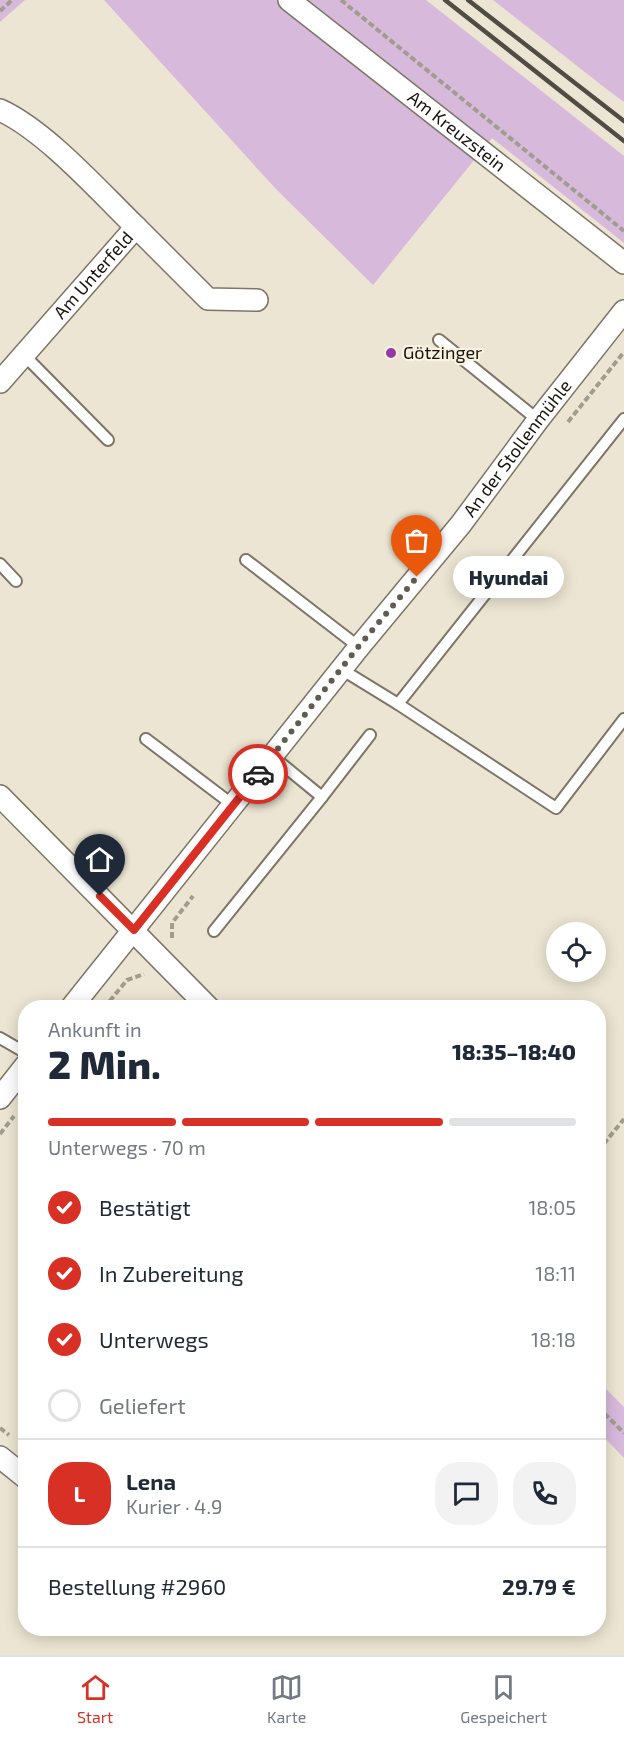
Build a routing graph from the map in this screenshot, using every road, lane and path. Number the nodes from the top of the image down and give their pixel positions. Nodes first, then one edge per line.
1 (12, 0) edge
2 (290, 0) edge
3 (341, 0) edge
4 (0, 12) edge
5 (0, 110) edge
6 (136, 227) junction
7 (624, 231) edge
8 (624, 263) edge
9 (257, 300) dead end
10 (624, 311) edge
11 (439, 340) dead end
12 (24, 355) junction
13 (0, 382) edge
14 (624, 419) edge
15 (538, 420) junction
16 (108, 440) dead end
17 (246, 560) dead end
18 (0, 564) edge
19 (16, 581) dead end
20 (359, 646) junction
21 (341, 669) junction
22 (398, 704) junction
23 (624, 719) edge
24 (370, 735) dead end
25 (146, 739) dead end
26 (272, 756) junction
27 (0, 796) edge
28 (322, 797) junction
29 (233, 805) junction
30 (134, 930) junction
31 (214, 932) dead end
32 (77, 1000) edge
33 (201, 1000) edge
34 (0, 1038) edge
35 (18, 1048) edge
36 (18, 1075) edge
37 (0, 1098) edge
38 (624, 1119) edge
39 (606, 1141) edge
40 (606, 1415) edge
41 (624, 1433) edge
42 (0, 1457) edge
43 (18, 1472) edge

1 - 4 path
2 - 8 street, Am Kreuzstein
3 - 7 path
5 - 6 street
6 - 9 street, Am Unterfeld
6 - 12 street, Am Unterfeld
10 - 15 street, An der Stollenmühle
11 - 15 lane
12 - 13 street, Am Unterfeld
12 - 16 lane
14 - 22 lane
15 - 20 street, An der Stollenmühle
17 - 20 lane
18 - 19 lane
20 - 21 street, An der Stollenmühle
21 - 22 lane
21 - 26 street, An der Stollenmühle
22 - 23 lane
24 - 28 lane
25 - 29 lane
26 - 28 lane
26 - 29 street, An der Stollenmühle
27 - 30 street
28 - 31 lane
29 - 30 street, An der Stollenmühle
30 - 32 street, An der Stollenmühle
30 - 33 street
34 - 35 lane
36 - 37 street
38 - 39 path
40 - 41 path
42 - 43 street

